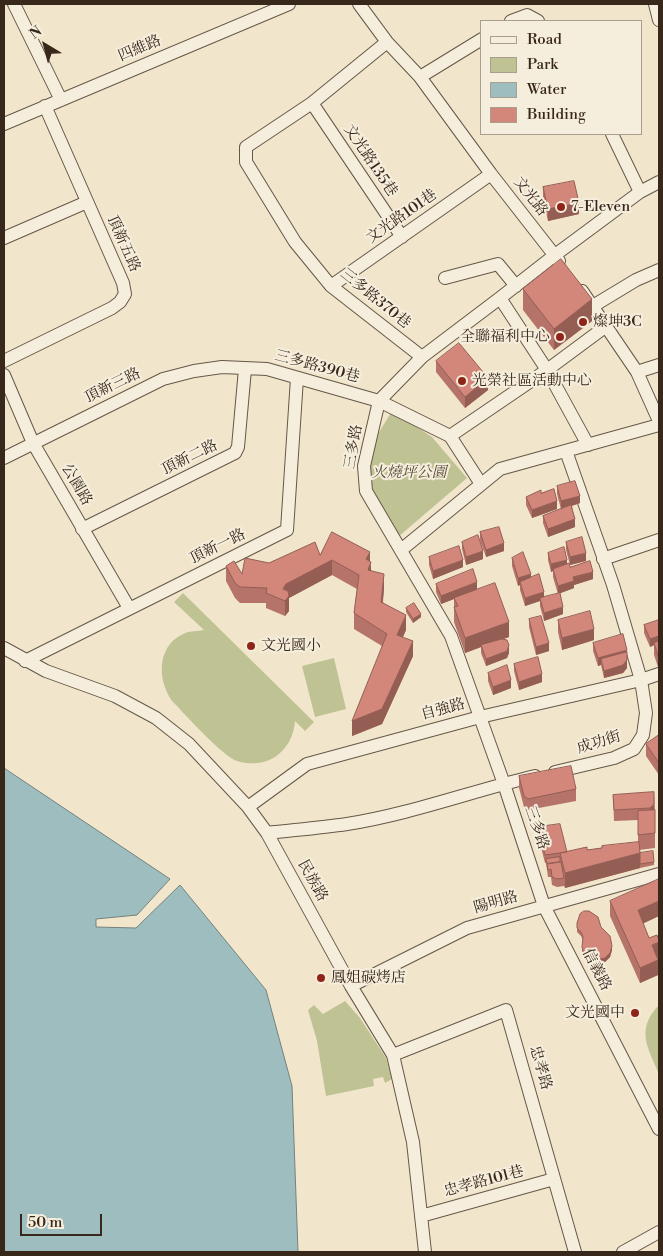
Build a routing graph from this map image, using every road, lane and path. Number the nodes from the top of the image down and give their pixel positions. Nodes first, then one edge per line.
1 (14, 4) edge
2 (289, 4) edge
3 (359, 4) edge
4 (655, 4) edge
5 (514, 20) edge
6 (536, 20) edge
7 (659, 20) edge
8 (480, 40) edge
9 (387, 42) junction
10 (420, 77) junction
11 (61, 100) junction
12 (312, 104) junction
13 (45, 106) junction
14 (4, 124) edge
15 (612, 135) edge
16 (491, 174) junction
17 (659, 182) edge
18 (640, 192) junction
19 (87, 202) junction
20 (402, 237) junction
21 (4, 238) edge
22 (555, 255) junction
23 (566, 270) edge
24 (659, 270) edge
25 (445, 278) dead end
26 (577, 284) edge
27 (331, 286) junction
28 (516, 286) junction
29 (500, 298) junction
30 (593, 306) junction
31 (605, 327) junction
32 (422, 357) junction
33 (4, 360) edge
34 (659, 365) edge
35 (245, 369) junction
36 (547, 370) junction
37 (637, 372) junction
38 (4, 375) edge
39 (297, 378) junction
40 (379, 401) junction
41 (659, 423) edge
42 (450, 436) junction
43 (33, 443) junction
44 (588, 445) junction
45 (566, 450) junction
46 (4, 458) edge
47 (481, 484) junction
48 (82, 528) junction
49 (659, 540) edge
50 (401, 550) junction
51 (603, 559) junction
52 (129, 608) junction
53 (4, 648) edge
54 (25, 661) junction
55 (659, 674) edge
56 (641, 680) junction
57 (480, 717) junction
58 (504, 784) junction
59 (248, 807) junction
60 (267, 833) junction
61 (659, 874) edge
62 (544, 906) junction
63 (351, 986) junction
64 (393, 1056) junction
65 (659, 1129) edge
66 (554, 1179) junction
67 (422, 1216) junction
68 (659, 1232) edge
69 (425, 1252) edge
70 (575, 1252) edge
71 (623, 1252) edge

1 - 11 street
2 - 11 street, 四維路
3 - 9 street, 文光路
4 - 7 street
5 - 6 street
8 - 10 street
9 - 10 street, 文光路
9 - 12 street
10 - 16 street, 文光路
11 - 13 street, 四維路
12 - 20 street, 文光路135巷
12 - 27 street, 三多路370巷
13 - 14 street, 四維路
13 - 19 street, 頂新五路
15 - 18 street
16 - 20 street, 文光路101巷
16 - 22 street, 文光路
17 - 18 street
18 - 22 street
19 - 21 street
19 - 33 street, 頂新五路
20 - 27 street, 文光路101巷
22 - 23 street, 文光路
22 - 28 street
24 - 30 street
25 - 28 street
26 - 30 street
27 - 32 street, 三多路370巷
28 - 29 street
29 - 32 street
29 - 36 street
30 - 31 street
31 - 36 street
31 - 37 street
32 - 40 street
34 - 37 street
35 - 39 street, 三多路390巷
35 - 43 street, 頂新三路
35 - 48 street, 頂新二路
36 - 42 street
36 - 44 street
37 - 41 street
38 - 43 street, 公園路
39 - 40 street, 三多路390巷
39 - 52 street, 頂新一路
40 - 42 street, 三多路390巷
40 - 50 street, 三多路
41 - 44 street
42 - 47 street
43 - 46 street, 頂新三路
43 - 48 street, 公園路
44 - 45 street
45 - 47 street
45 - 51 street, 成功街
47 - 50 street
48 - 52 street, 公園路
49 - 51 street
50 - 57 street, 三多路
51 - 56 street, 成功街
52 - 54 street, 頂新一路
53 - 54 street, 民族路
54 - 59 street, 民族路
55 - 56 street, 自強路
56 - 57 street, 自強路
56 - 58 street, 成功街
57 - 58 street, 三多路
57 - 59 street, 自強路
58 - 60 street, 成功街
58 - 62 street, 三多路
59 - 60 street, 民族路
60 - 63 street, 民族路
61 - 62 street, 陽明路
62 - 63 street, 陽明路
62 - 65 street, 信義路
63 - 64 street, 民族路
64 - 66 street, 忠孝路
64 - 67 street, 民族路
66 - 67 street, 忠孝路101巷
66 - 70 street, 忠孝路
67 - 69 street, 民族路
68 - 71 street

